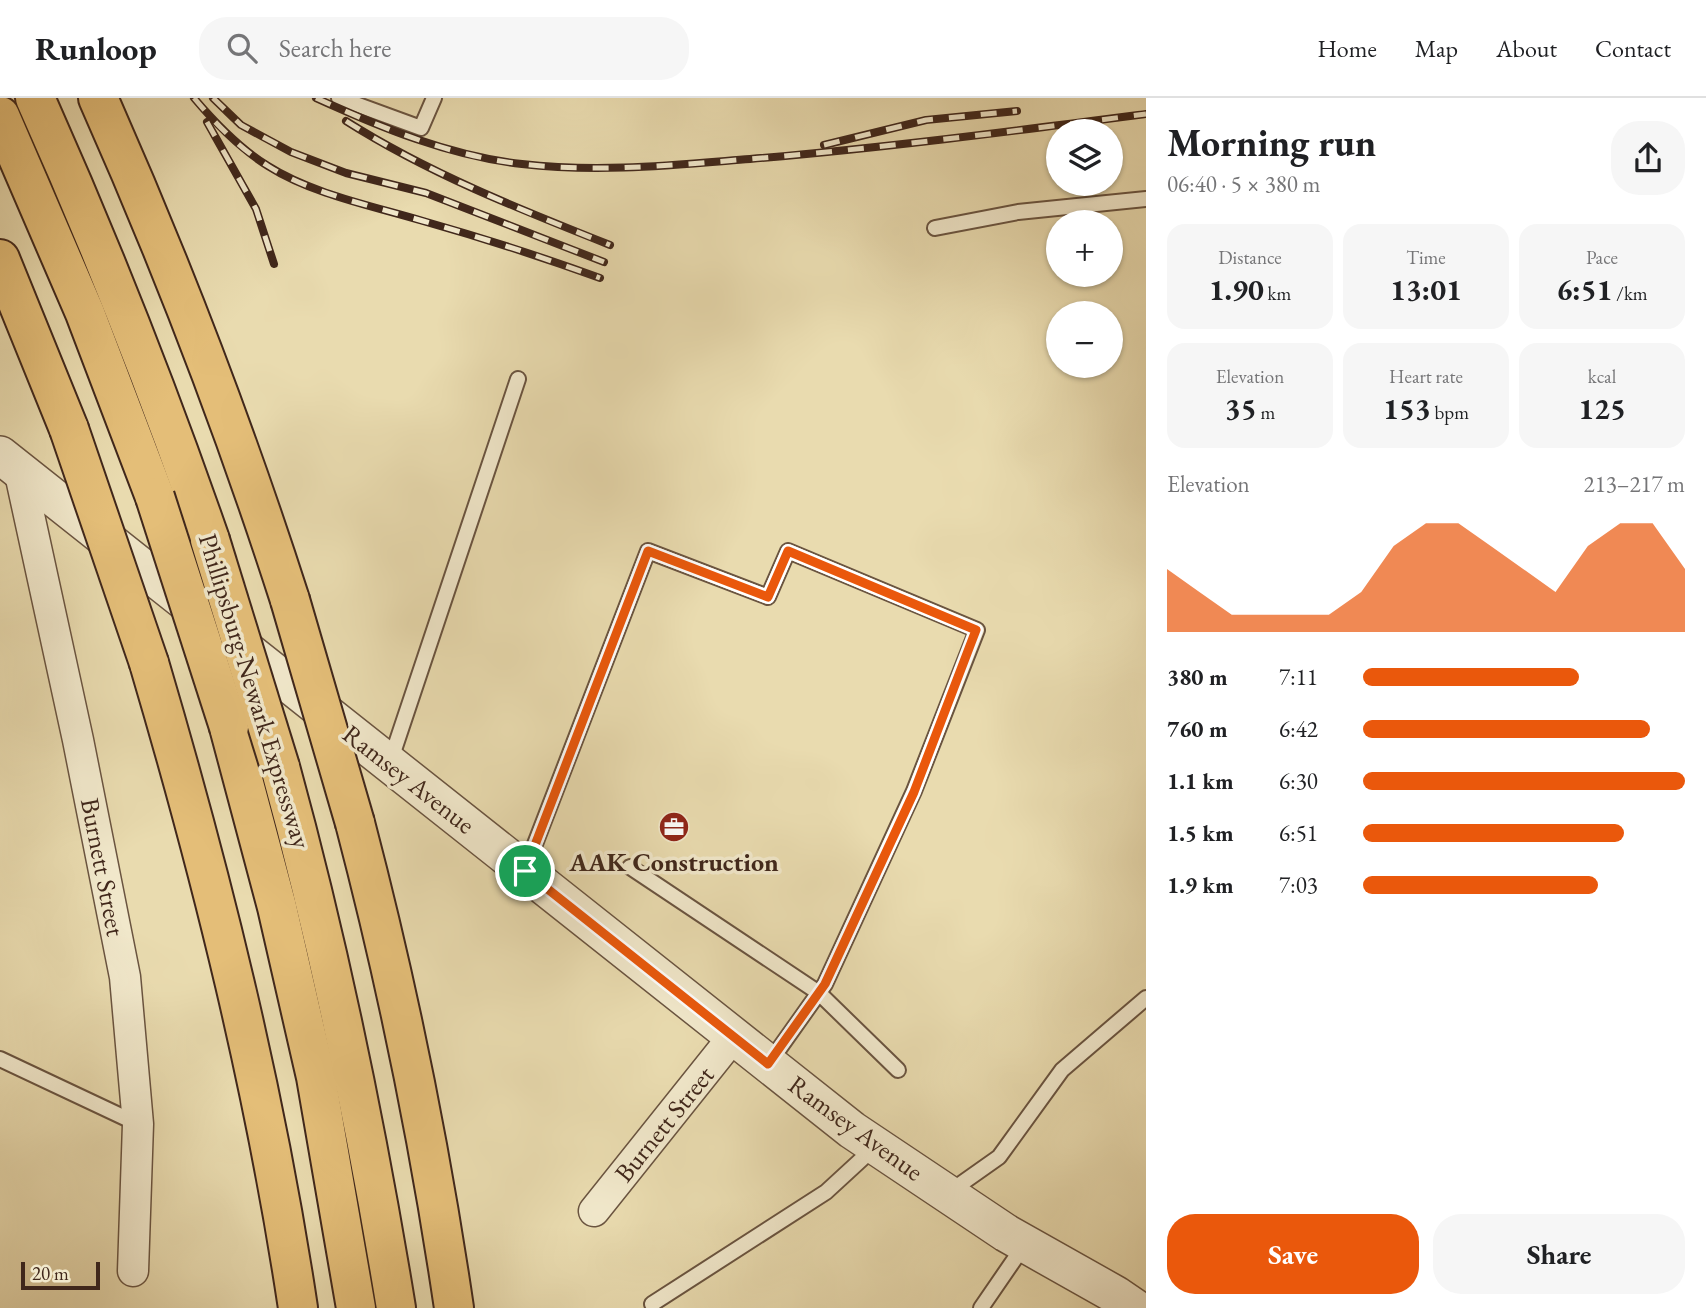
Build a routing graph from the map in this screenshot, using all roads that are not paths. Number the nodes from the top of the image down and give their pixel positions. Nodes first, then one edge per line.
1 (35, 98) edge
2 (98, 98) edge
3 (339, 98) edge
4 (434, 98) edge
5 (0, 116) edge
6 (1146, 199) edge
7 (935, 228) dead end
8 (0, 259) edge
9 (517, 379) dead end
10 (10, 462) edge
11 (390, 764) junction
12 (631, 867) dead end
13 (525, 871) junction
14 (819, 993) junction
15 (1146, 998) edge
16 (733, 1037) junction
17 (0, 1059) edge
18 (768, 1064) junction
19 (898, 1070) dead end
20 (138, 1124) junction
21 (876, 1146) junction
22 (947, 1194) junction
23 (594, 1211) dead end
24 (1026, 1244) junction
25 (133, 1271) dead end
26 (1146, 1294) edge
27 (652, 1304) dead end
28 (298, 1308) edge
29 (356, 1308) edge
30 (396, 1308) edge
31 (454, 1308) edge
32 (981, 1308) edge
33 (1138, 1308) edge

1 - 30 highway, Phillipsburg-Newark Expressway, bridge
2 - 31 highway, bridge
3 - 4 lane
5 - 29 highway, Phillipsburg-Newark Expressway, bridge
6 - 7 lane
8 - 28 highway, bridge
9 - 11 lane
10 - 11 street, Ramsey Avenue
10 - 20 street, Burnett Street
11 - 13 street, Ramsey Avenue
12 - 14 lane
13 - 14 lane
13 - 16 street, Ramsey Avenue
14 - 18 lane
14 - 19 lane
15 - 22 lane
16 - 18 street, Ramsey Avenue
16 - 23 street, Burnett Street
17 - 20 lane
18 - 21 street, Ramsey Avenue
20 - 25 street, Burnett Street
21 - 22 street, Ramsey Avenue
21 - 27 lane
22 - 24 street, Ramsey Avenue
24 - 32 lane
24 - 33 street, Ramsey Avenue
26 - 33 lane

